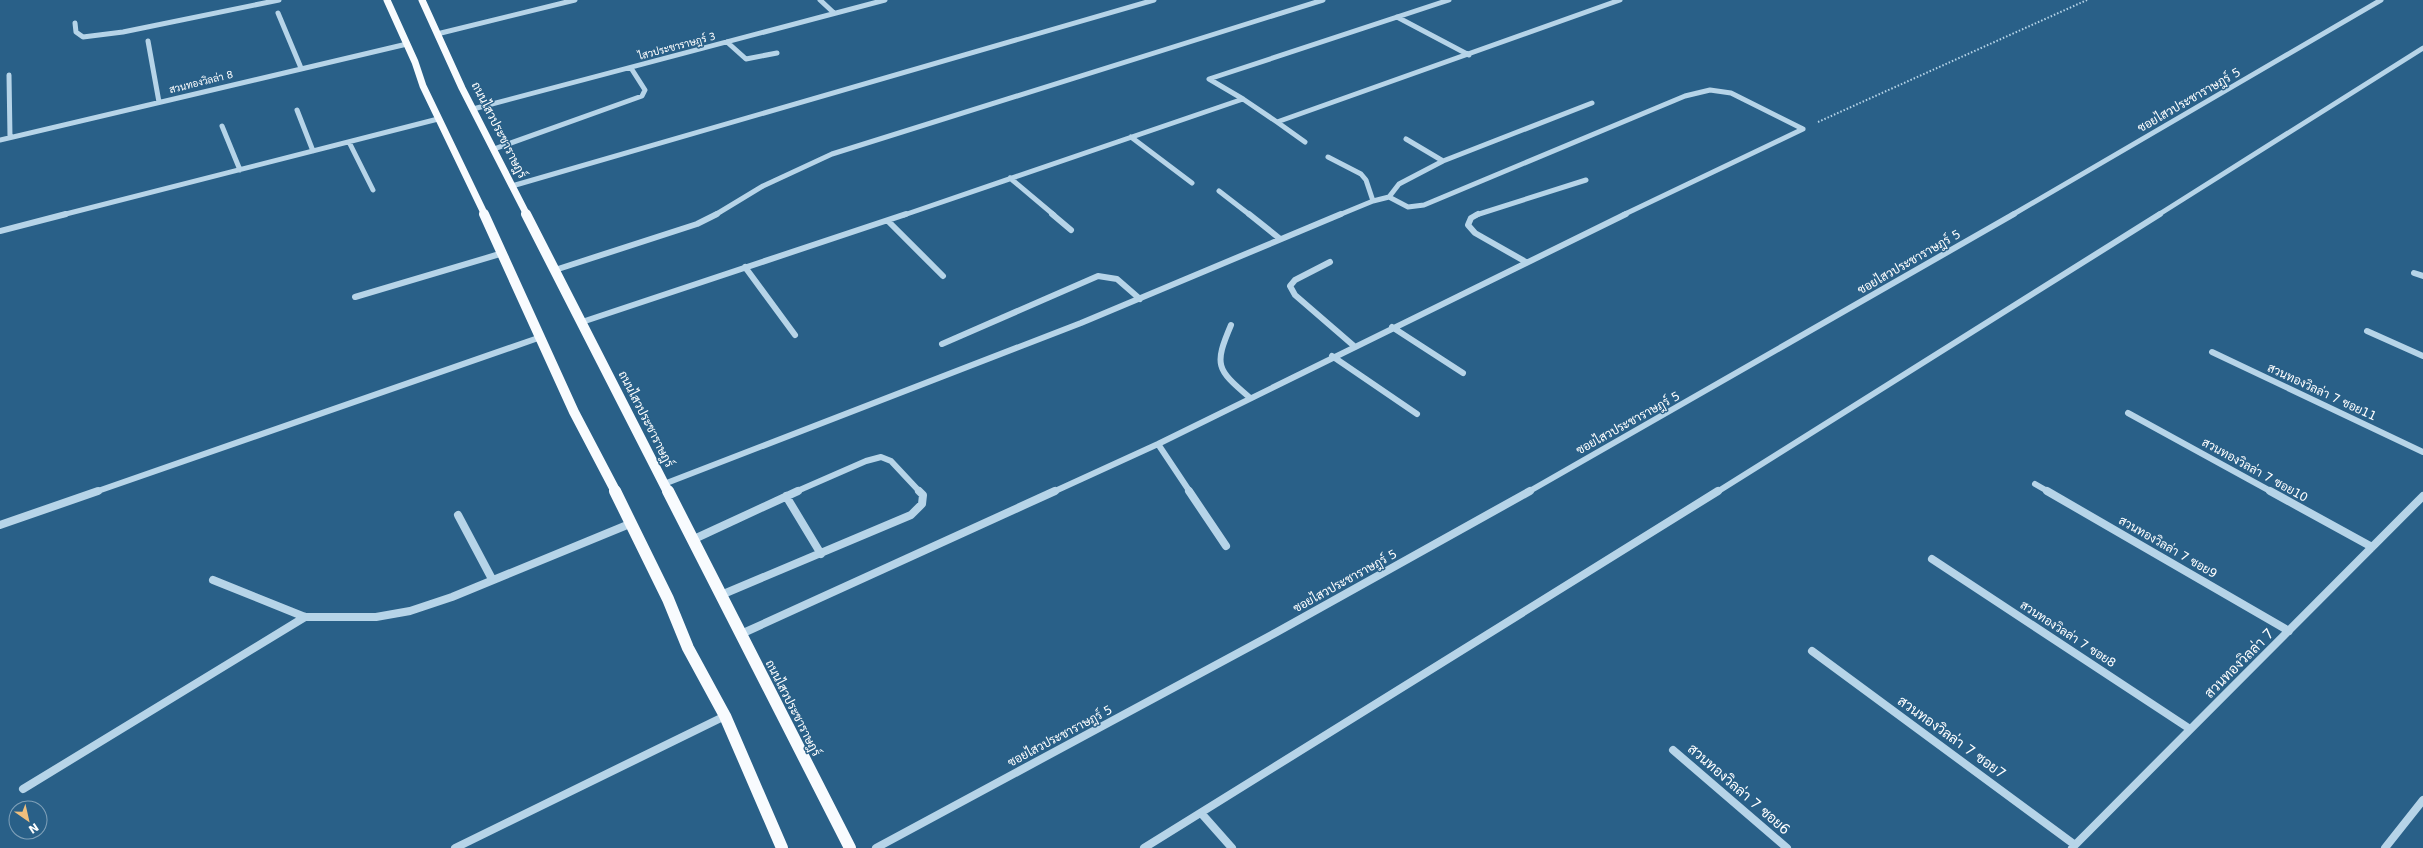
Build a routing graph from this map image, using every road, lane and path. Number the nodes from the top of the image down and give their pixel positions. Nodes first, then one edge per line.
1 (279, 0) edge
2 (387, 0) edge
3 (422, 0) edge
4 (575, 0) edge
5 (820, 0) edge
6 (885, 0) edge
7 (1154, 0) edge
8 (1323, 0) edge
9 (1449, 0) edge
10 (1620, 0) edge
11 (2087, 0) edge
12 (2381, 0) edge
13 (278, 13) dead end
14 (834, 14) junction
15 (1397, 17) junction
16 (75, 23) dead end
17 (438, 34) junction
18 (148, 41) dead end
19 (727, 42) junction
20 (407, 44) junction
21 (2423, 48) edge
22 (776, 53) dead end
23 (1469, 55) junction
24 (301, 68) junction
25 (631, 68) junction
26 (9, 75) dead end
27 (1242, 100) junction
28 (159, 102) junction
29 (1592, 103) dead end
30 (473, 109) junction
31 (298, 110) dead end
32 (438, 119) junction
33 (1277, 122) junction
34 (222, 126) dead end
35 (1803, 129) junction
36 (10, 137) junction
37 (1132, 137) junction
38 (1406, 139) dead end
39 (0, 140) edge
40 (349, 142) junction
41 (1305, 142) dead end
42 (494, 149) junction
43 (313, 151) junction
44 (1328, 156) dead end
45 (1443, 161) junction
46 (240, 170) junction
47 (1010, 178) junction
48 (1586, 180) dead end
49 (1192, 183) dead end
50 (512, 186) junction
51 (373, 190) dead end
52 (1218, 191) dead end
53 (1388, 197) junction
54 (1373, 201) junction
55 (888, 221) junction
56 (1071, 230) dead end
57 (0, 232) edge
58 (1279, 238) junction
59 (503, 253) junction
60 (1330, 262) dead end
61 (1526, 262) junction
62 (745, 267) junction
63 (555, 270) junction
64 (2414, 272) dead end
65 (943, 276) dead end
66 (2423, 276) edge
67 (355, 297) dead end
68 (1140, 298) junction
69 (582, 322) junction
70 (1232, 325) dead end
71 (1392, 327) junction
72 (2368, 331) dead end
73 (795, 335) dead end
74 (541, 337) junction
75 (942, 344) dead end
76 (1354, 346) junction
77 (2212, 352) dead end
78 (1332, 356) junction
79 (2423, 356) edge
80 (1463, 373) dead end
81 (1249, 397) junction
82 (2128, 413) dead end
83 (1417, 414) dead end
84 (1158, 444) junction
85 (2423, 452) edge
86 (664, 484) junction
87 (2035, 484) dead end
88 (786, 496) junction
89 (2423, 496) edge
90 (458, 515) dead end
91 (632, 524) junction
92 (0, 525) edge
93 (692, 540) junction
94 (1226, 546) dead end
95 (2372, 547) junction
96 (821, 554) junction
97 (1932, 559) dead end
98 (492, 579) junction
99 (213, 580) dead end
100 (721, 595) junction
101 (305, 618) junction
102 (2289, 631) junction
103 (740, 634) junction
104 (1812, 651) dead end
105 (725, 716) junction
106 (2190, 729) junction
107 (1673, 750) dead end
108 (23, 789) dead end
109 (2423, 800) edge
110 (1201, 812) junction
111 (2074, 847) edge
112 (455, 848) edge
113 (782, 848) edge
114 (850, 848) edge
115 (876, 848) edge
116 (1144, 848) edge
117 (1232, 848) edge
118 (1787, 848) edge
119 (2385, 848) edge

1 - 16 street
2 - 20 main road
3 - 17 main road, ถนนไสวประชาราษฎร์
4 - 17 street
5 - 14 street
6 - 14 street, ไสวประชาราษฎร์ 3
7 - 50 street
8 - 63 street
9 - 15 street
10 - 23 street
11 - 35 path
12 - 115 street, ซอยไสวประชาราษฎร์ 5
13 - 24 street
14 - 19 street, ไสวประชาราษฎร์ 3
15 - 23 street
15 - 27 street
17 - 30 main road, ถนนไสวประชาราษฎร์
18 - 28 street
19 - 22 street
19 - 25 street, ไสวประชาราษฎร์ 3
20 - 24 street, สวนทองวิลล่า 8
20 - 32 main road
21 - 110 street
23 - 33 street
24 - 28 street, สวนทองวิลล่า 8
25 - 30 street, ไสวประชาราษฎร์ 3
25 - 42 street
26 - 36 street
27 - 33 street
27 - 37 street
28 - 36 street, สวนทองวิลล่า 8
29 - 45 street
30 - 42 main road, ถนนไสวประชาราษฎร์
31 - 43 street
32 - 40 street
32 - 59 main road
33 - 41 street
34 - 46 street
35 - 53 street
35 - 61 street
36 - 39 street, สวนทองวิลล่า 8
37 - 47 street
37 - 49 street
38 - 45 street
40 - 43 street
40 - 51 street
42 - 50 main road, ถนนไสวประชาราษฎร์
43 - 46 street
44 - 54 street
45 - 53 street
46 - 57 street
47 - 55 street
47 - 56 street
48 - 61 street
50 - 63 main road, ถนนไสวประชาราษฎร์
52 - 58 street
53 - 54 street
54 - 58 street
55 - 62 street
55 - 65 street
58 - 68 street
59 - 67 street
59 - 74 main road
60 - 76 street
61 - 71 street
62 - 69 street
62 - 73 street
63 - 69 main road, ถนนไสวประชาราษฎร์
64 - 66 street
68 - 75 street
68 - 86 street
69 - 86 main road, ถนนไสวประชาราษฎร์
70 - 81 street
71 - 76 street
71 - 80 street
72 - 79 street
74 - 91 main road
74 - 92 street
76 - 78 street
77 - 85 street, สวนทองวิลล่า 7 ซอย11
78 - 81 street
78 - 83 street
81 - 84 street
82 - 95 street, สวนทองวิลล่า 7 ซอย10
84 - 94 street
84 - 103 street
86 - 93 main road, ถนนไสวประชาราษฎร์
87 - 102 street, สวนทองวิลล่า 7 ซอย9
88 - 93 street
88 - 96 street
88 - 96 street
89 - 95 street, สวนทองวิลล่า 7
90 - 98 street
91 - 98 street
91 - 105 main road
93 - 100 main road, ถนนไสวประชาราษฎร์
95 - 102 street, สวนทองวิลล่า 7
96 - 100 street
97 - 106 street, สวนทองวิลล่า 7 ซอย8
98 - 101 street
99 - 101 street
100 - 103 main road, ถนนไสวประชาราษฎร์
101 - 108 street
102 - 106 street, สวนทองวิลล่า 7
103 - 114 main road, ถนนไสวประชาราษฎร์
104 - 111 street, สวนทองวิลล่า 7 ซอย7
105 - 112 street
105 - 113 main road
106 - 111 street, สวนทองวิลล่า 7
107 - 118 street, สวนทองวิลล่า 7 ซอย6
109 - 119 street
110 - 116 street
110 - 117 street

